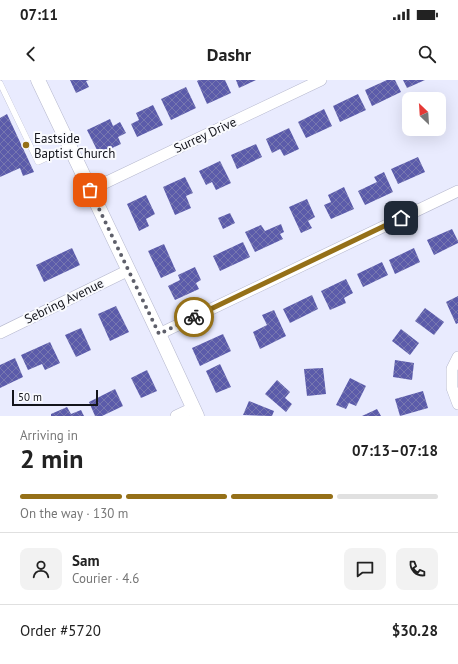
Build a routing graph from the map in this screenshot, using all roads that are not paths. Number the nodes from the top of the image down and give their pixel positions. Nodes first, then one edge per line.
1 (38, 80) edge
2 (321, 80) edge
3 (0, 83) edge
4 (70, 147) junction
5 (90, 190) junction
6 (458, 191) edge
7 (129, 270) junction
8 (0, 332) edge
9 (159, 334) junction
10 (458, 357) edge
11 (458, 404) edge
12 (195, 412) edge
13 (176, 416) edge

1 - 4 street
2 - 5 street, Surrey Drive
3 - 4 lane
4 - 5 street
5 - 7 street
6 - 9 street
7 - 8 street, Sebring Avenue
7 - 9 street
9 - 12 street
10 - 11 street
12 - 13 street

